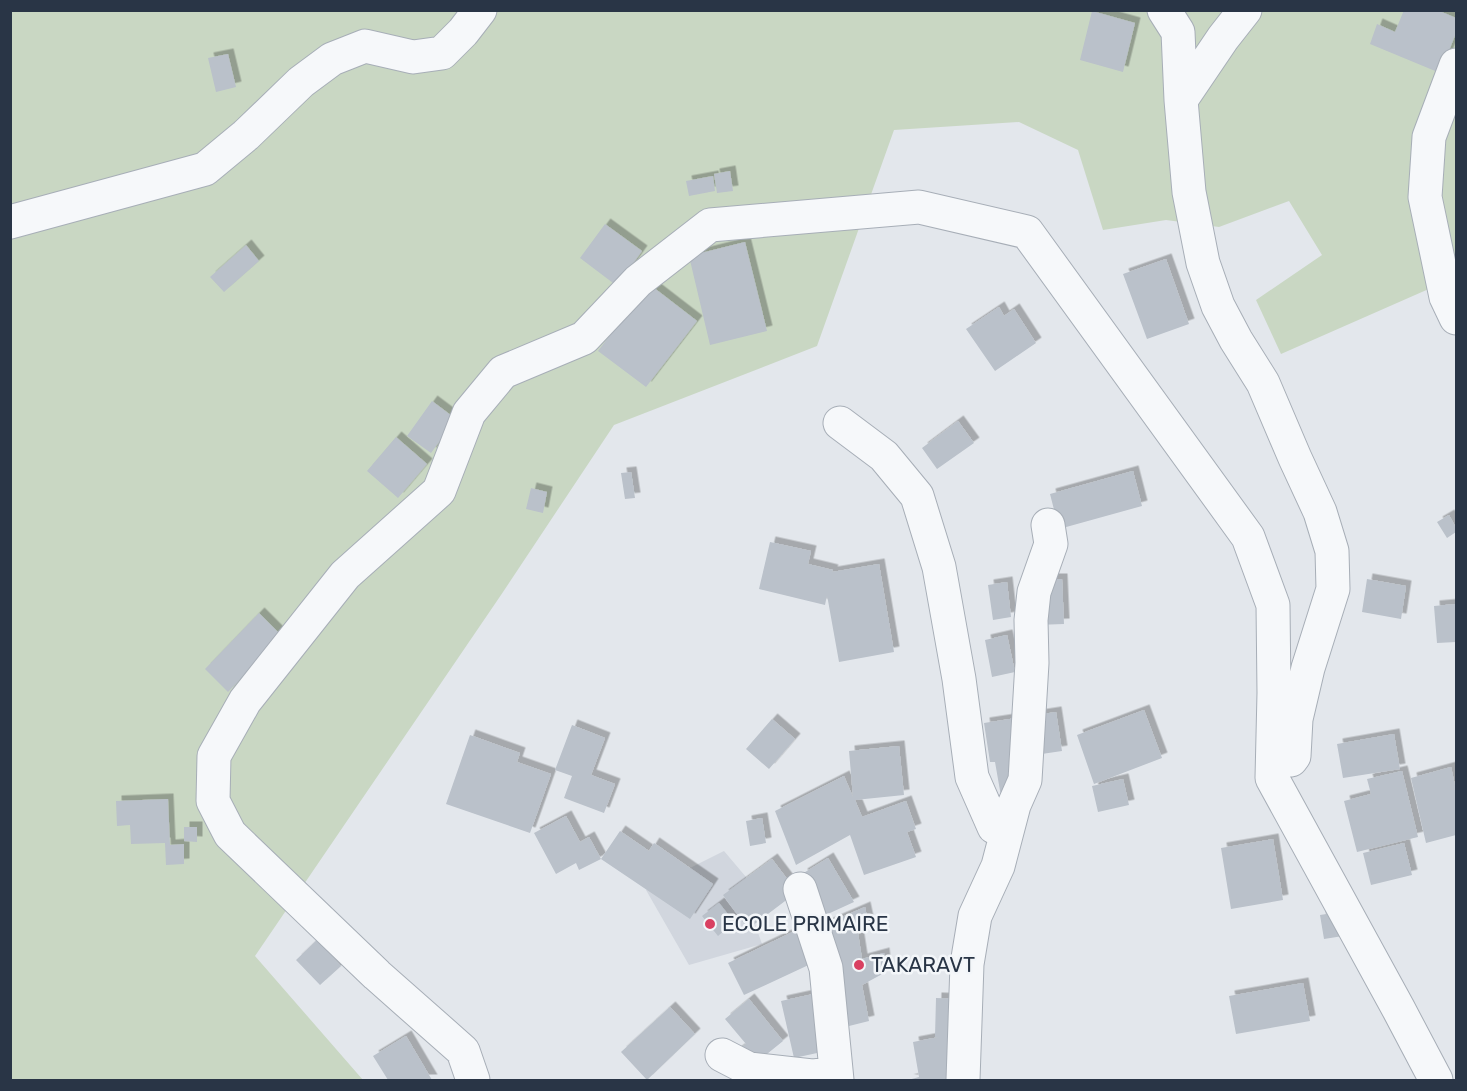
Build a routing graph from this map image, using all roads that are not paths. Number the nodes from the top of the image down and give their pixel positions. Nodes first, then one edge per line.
1 (480, 10) edge
2 (1164, 10) edge
3 (1245, 10) edge
4 (1456, 65) edge
5 (1181, 100) junction
6 (10, 222) edge
7 (1456, 318) edge
8 (840, 423) dead end
9 (1048, 525) dead end
10 (1272, 778) junction
11 (1006, 833) junction
12 (800, 889) dead end
13 (1398, 1008) junction
14 (722, 1055) dead end
15 (837, 1077) edge
16 (473, 1080) edge
17 (963, 1080) edge
18 (1412, 1080) edge
19 (1436, 1080) edge

1 - 6 street
2 - 5 street
3 - 5 street
4 - 7 street
5 - 10 street
8 - 11 street
9 - 11 street
10 - 13 street
10 - 16 street
11 - 17 street
12 - 15 street
13 - 18 street
13 - 19 street
14 - 15 street

